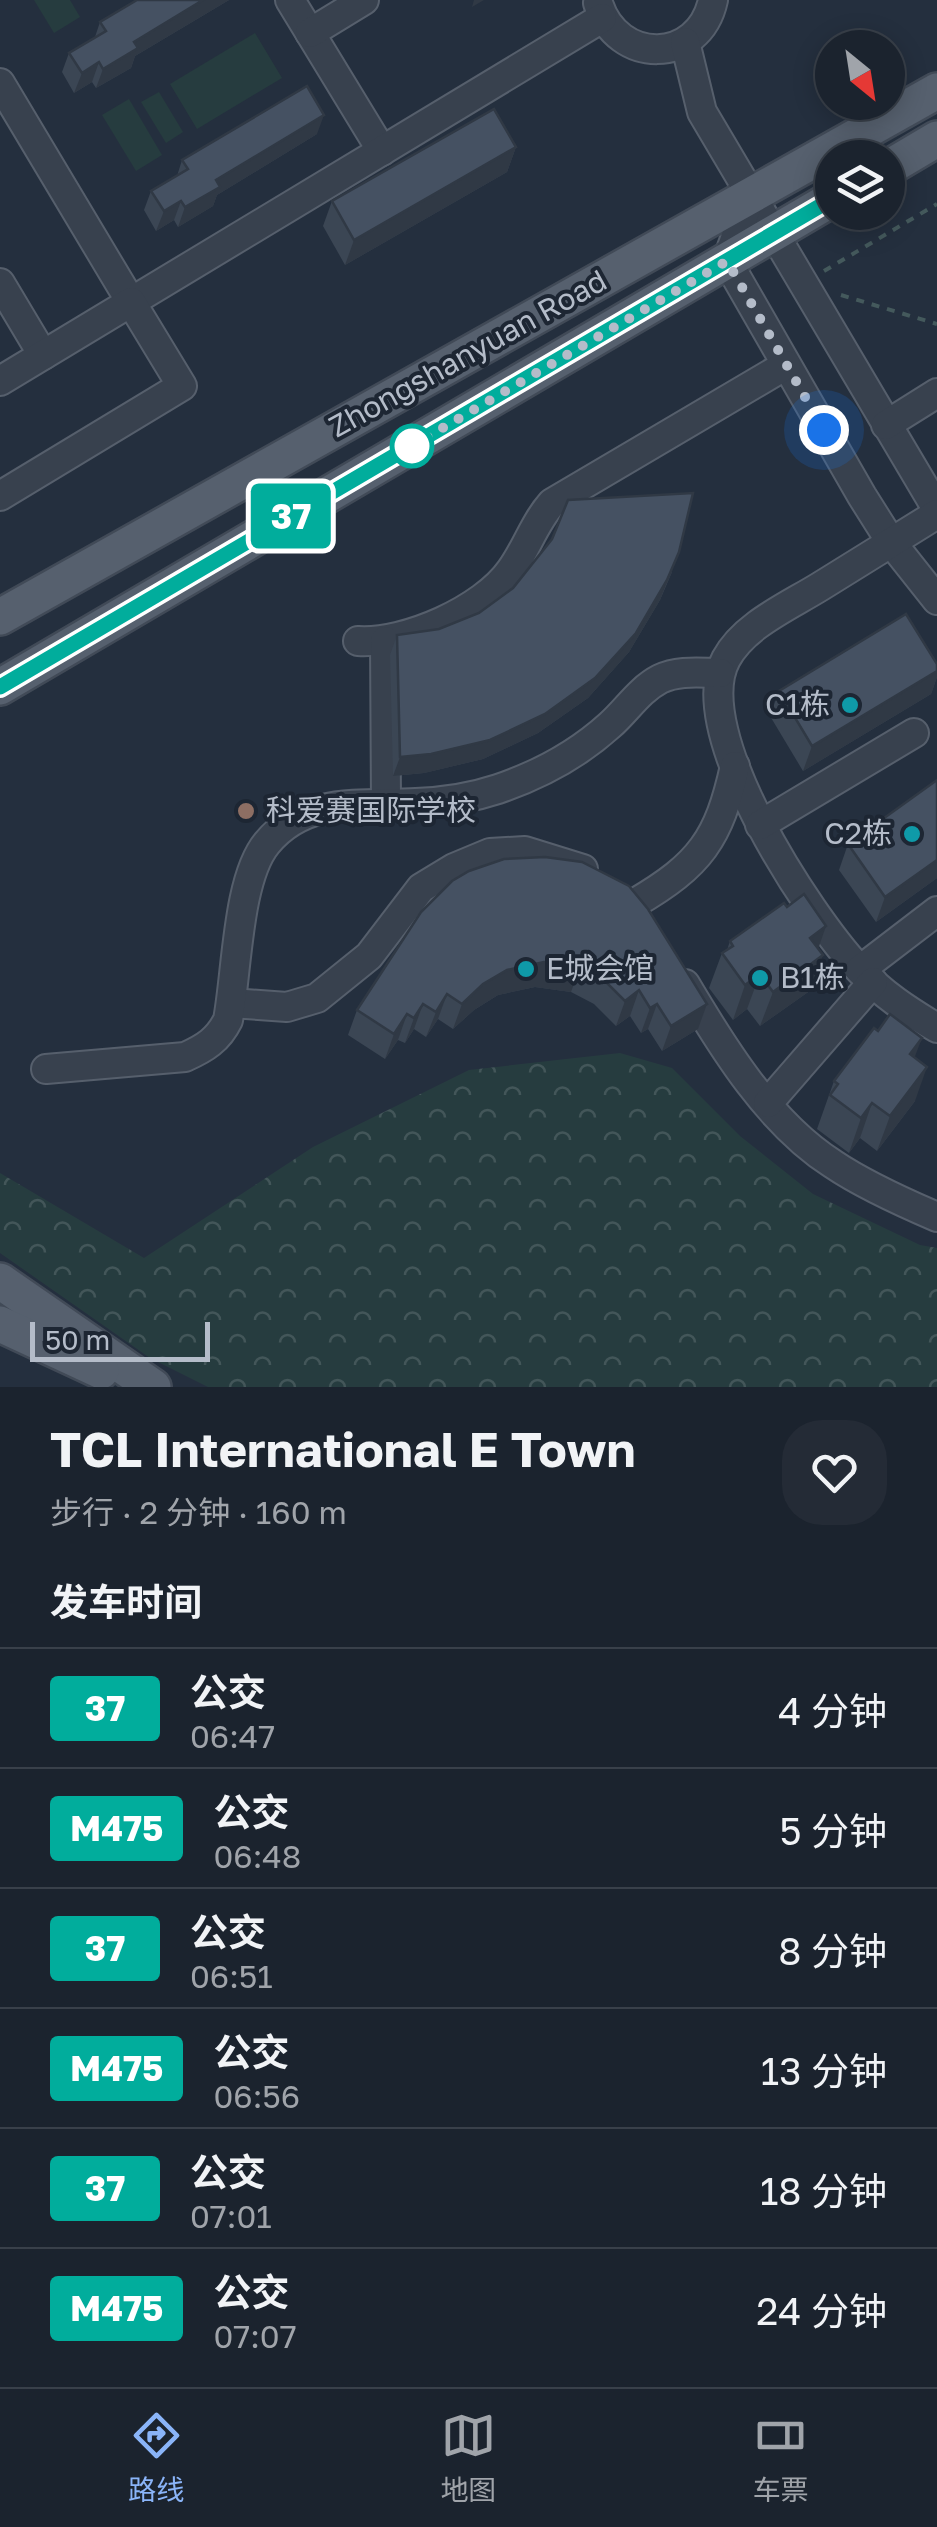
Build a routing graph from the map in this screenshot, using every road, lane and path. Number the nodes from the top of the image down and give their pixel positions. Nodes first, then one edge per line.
1 (290, 0) edge
2 (364, 0) edge
3 (712, 0) edge
4 (600, 9) edge
5 (310, 33) junction
6 (685, 42) junction
7 (937, 63) edge
8 (905, 81) edge
9 (0, 83) edge
10 (937, 91) edge
11 (838, 120) edge
12 (937, 139) edge
13 (382, 151) junction
14 (905, 160) edge
15 (937, 160) edge
16 (905, 167) edge
17 (751, 195) junction
18 (937, 204) edge
19 (815, 210) edge
20 (774, 234) junction
21 (727, 261) junction
22 (0, 283) edge
23 (803, 283) junction
24 (132, 302) junction
25 (937, 324) edge
26 (43, 355) junction
27 (786, 365) junction
28 (0, 381) edge
29 (937, 393) edge
30 (886, 425) junction
31 (0, 496) edge
32 (937, 512) edge
33 (891, 542) junction
34 (937, 600) edge
35 (0, 617) edge
36 (720, 673) junction
37 (0, 687) edge
38 (914, 733) dead end
39 (735, 766) junction
40 (386, 802) junction
41 (760, 825) junction
42 (937, 912) edge
43 (671, 958) edge
44 (866, 976) junction
45 (232, 1003) junction
46 (937, 1028) edge
47 (46, 1069) dead end
48 (768, 1104) junction
49 (937, 1218) edge
50 (0, 1280) edge
51 (0, 1324) edge
52 (134, 1387) edge
53 (154, 1387) edge

1 - 5 street
2 - 5 street
3 - 6 street
4 - 6 street
4 - 13 street
5 - 13 street
6 - 17 street
7 - 8 main road
9 - 24 street
10 - 17 main road, Zhongshanyuan Road
11 - 17 main road
12 - 14 main road
13 - 24 street
15 - 16 main road
17 - 20 street
17 - 21 street
17 - 35 main road, Zhongshanyuan Road
18 - 23 path
19 - 20 main road, Zhongshanyuan Road
20 - 21 main road, Zhongshanyuan Road
20 - 23 street
21 - 27 street
21 - 37 main road, Zhongshanyuan Road
22 - 26 street
23 - 25 path
23 - 30 street
24 - 26 street
24 - 31 street
26 - 28 street
27 - 33 street
27 - 40 street
29 - 30 street
30 - 32 street
32 - 33 street
33 - 34 street
33 - 36 street
36 - 39 street
36 - 40 street
38 - 41 street
39 - 41 street
39 - 45 street
40 - 45 street
41 - 44 street
42 - 44 street
43 - 48 street
44 - 46 street
44 - 48 street
45 - 47 street
48 - 49 street
50 - 53 main road
51 - 52 main road

